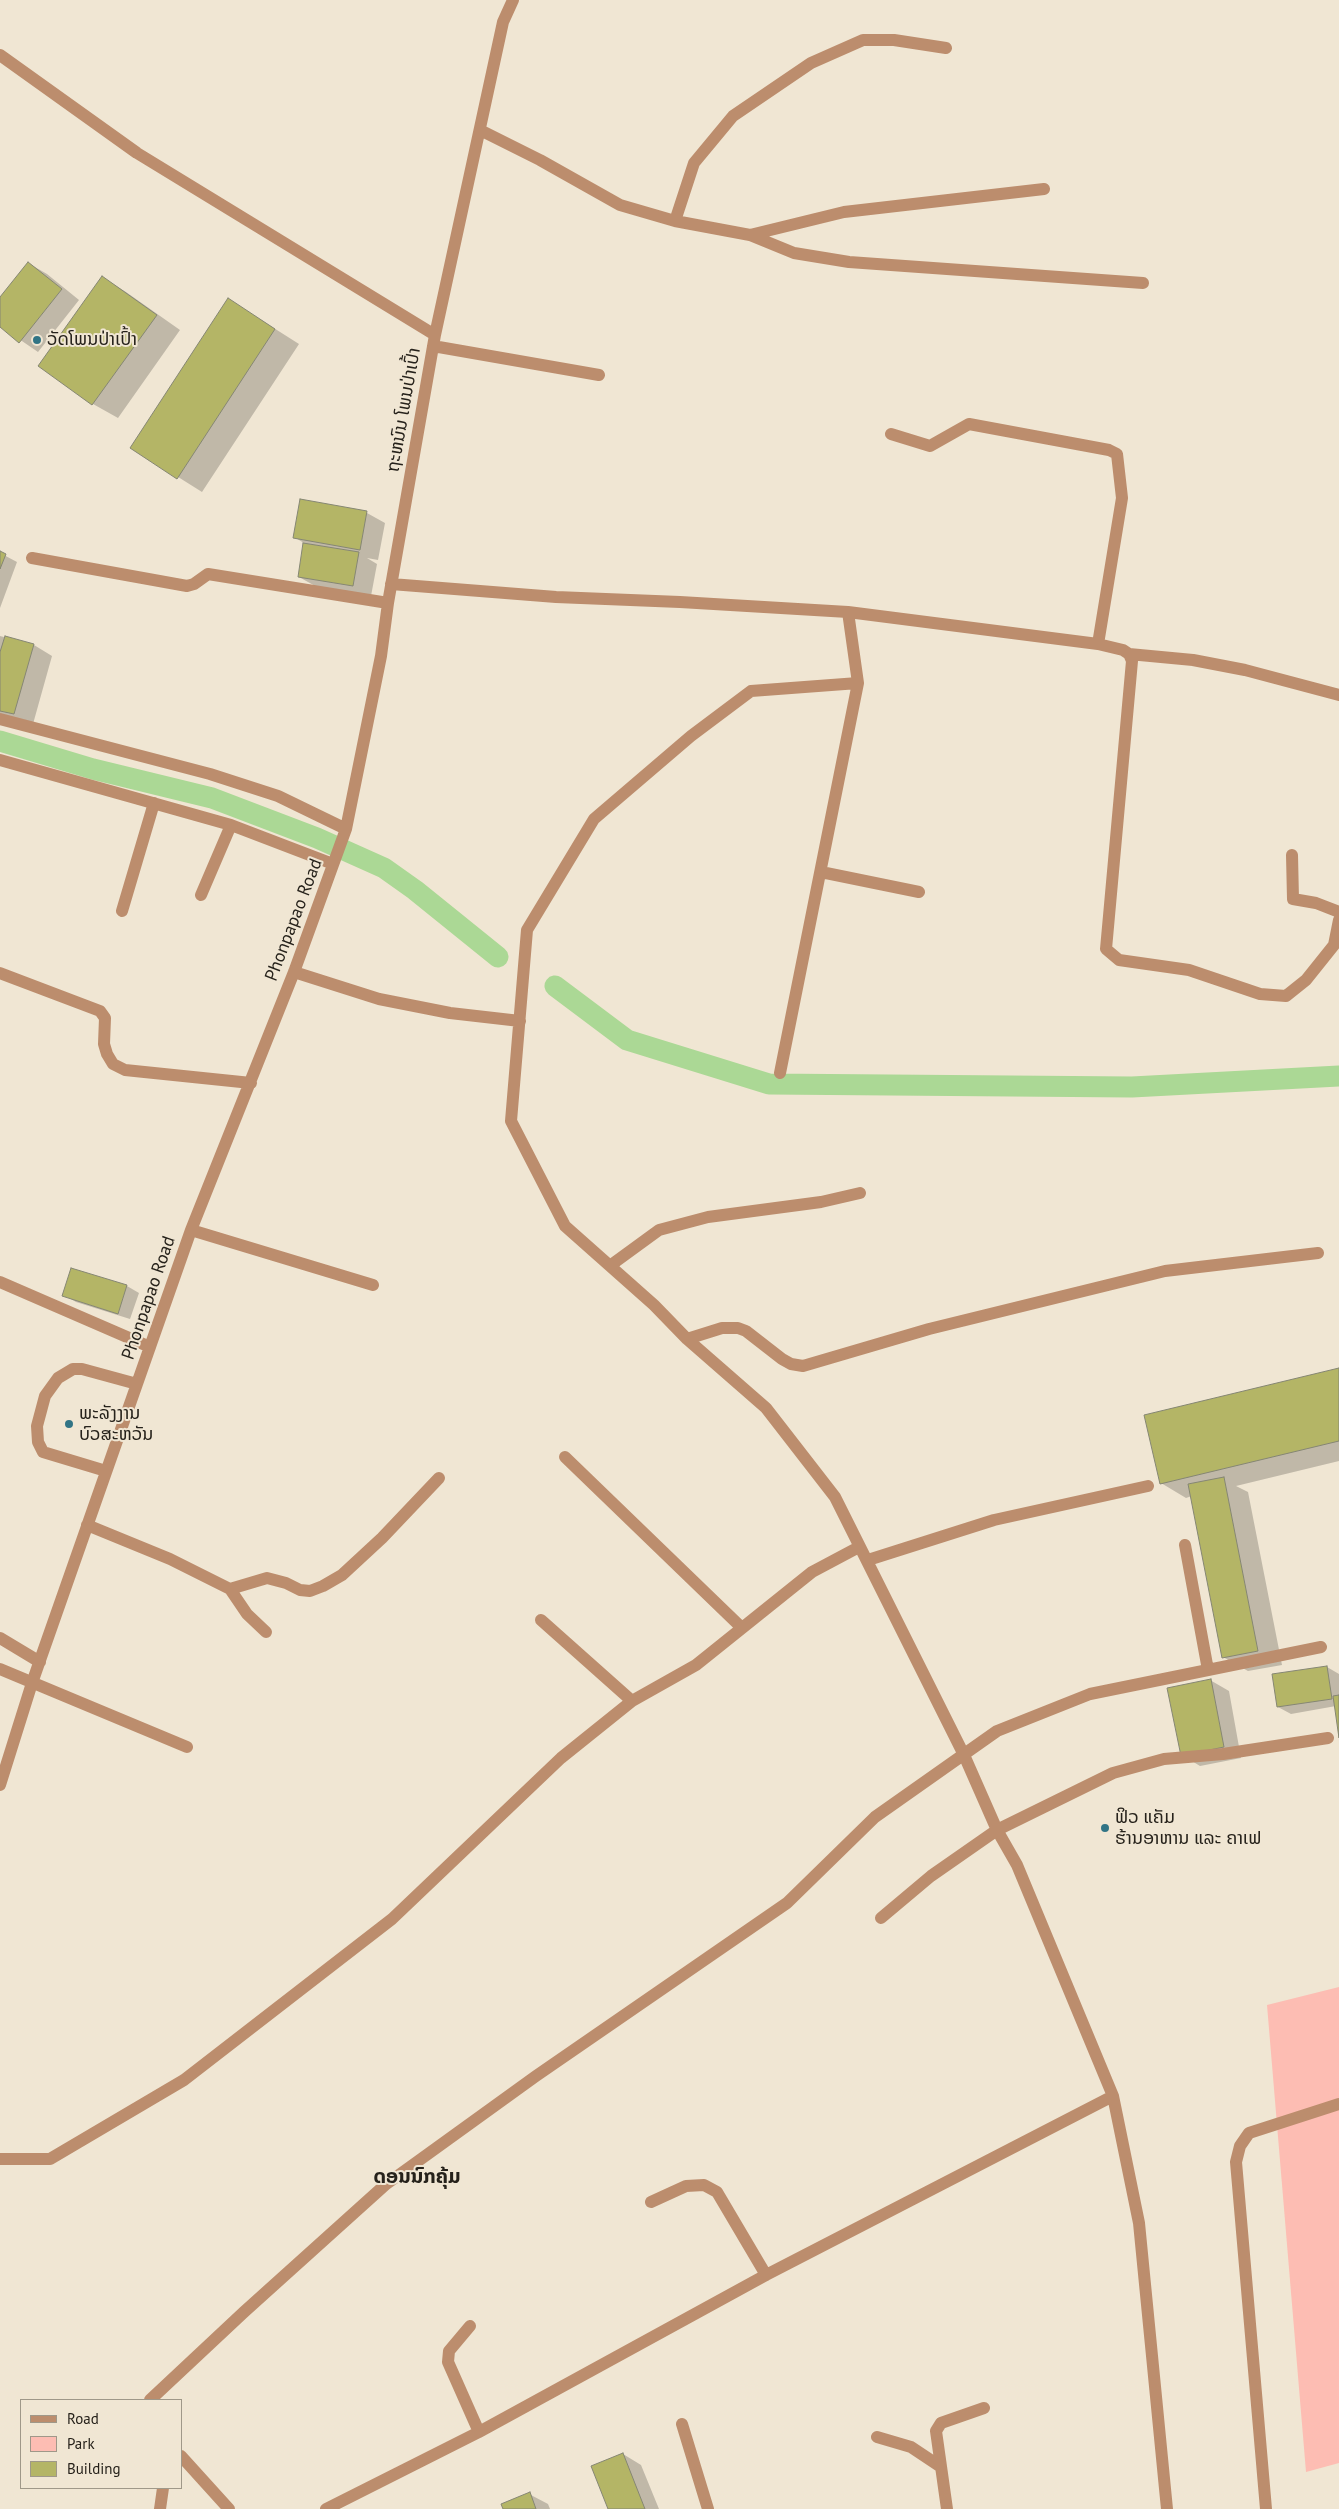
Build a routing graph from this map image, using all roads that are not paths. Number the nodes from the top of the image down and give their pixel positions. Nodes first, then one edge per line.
1 (514, 0) edge
2 (946, 48) dead end
3 (0, 55) edge
4 (480, 130) junction
5 (1044, 189) dead end
6 (675, 221) junction
7 (750, 235) junction
8 (1143, 283) dead end
9 (434, 340) junction
10 (599, 375) dead end
11 (892, 434) dead end
12 (32, 558) dead end
13 (391, 584) junction
14 (388, 603) junction
15 (848, 612) junction
16 (1098, 644) junction
17 (1129, 654) junction
18 (858, 683) junction
19 (1339, 695) edge
20 (0, 719) edge
21 (0, 760) edge
22 (154, 804) junction
23 (231, 825) junction
24 (346, 829) junction
25 (1292, 855) dead end
26 (335, 860) junction
27 (821, 872) junction
28 (919, 892) dead end
29 (202, 895) dead end
30 (122, 911) dead end
31 (1339, 912) edge
32 (1339, 920) edge
33 (294, 972) junction
34 (0, 973) edge
35 (520, 1022) junction
36 (780, 1073) dead end
37 (251, 1083) junction
38 (860, 1193) dead end
39 (191, 1230) junction
40 (1318, 1253) dead end
41 (610, 1265) junction
42 (0, 1282) edge
43 (372, 1285) dead end
44 (687, 1339) junction
45 (150, 1347) junction
46 (137, 1384) junction
47 (565, 1458) dead end
48 (106, 1471) junction
49 (439, 1478) dead end
50 (1148, 1486) dead end
51 (87, 1525) junction
52 (1186, 1545) dead end
53 (859, 1547) junction
54 (868, 1560) junction
55 (230, 1589) junction
56 (541, 1620) dead end
57 (742, 1628) junction
58 (266, 1632) dead end
59 (0, 1638) edge
60 (1321, 1647) dead end
61 (40, 1662) junction
62 (0, 1669) edge
63 (1208, 1670) junction
64 (32, 1684) junction
65 (632, 1701) junction
66 (1328, 1738) dead end
67 (187, 1748) dead end
68 (964, 1755) junction
69 (0, 1784) edge
70 (998, 1830) junction
71 (881, 1918) dead end
72 (1113, 2096) junction
73 (1339, 2104) edge
74 (0, 2159) edge
75 (651, 2202) dead end
76 (766, 2275) junction
77 (470, 2326) dead end
78 (151, 2399) edge
79 (984, 2408) dead end
80 (682, 2424) dead end
81 (479, 2432) junction
82 (877, 2437) dead end
83 (182, 2457) edge
84 (941, 2467) junction
85 (163, 2489) edge
86 (160, 2509) edge
87 (229, 2509) edge
88 (326, 2509) edge
89 (708, 2509) edge
90 (947, 2509) edge
91 (1167, 2509) edge
92 (1266, 2509) edge

1 - 4 street, ຖະຫນົນ ໂພນປ່າເປົ້າ
2 - 6 street
3 - 9 street
4 - 6 street
4 - 9 street, ຖະຫນົນ ໂພນປ່າເປົ້າ
5 - 7 street
6 - 7 street
7 - 8 street
9 - 10 street
9 - 13 street, ຖະຫນົນ ໂພນປ່າເປົ້າ
11 - 16 street
12 - 14 street
13 - 14 street, ຖະຫນົນ ໂພນປ່າເປົ້າ
13 - 15 street
14 - 24 street, ຖະຫນົນ ໂພນປ່າເປົ້າ
15 - 16 street
15 - 18 street
16 - 17 street
17 - 19 street
17 - 32 street
18 - 27 street
18 - 35 street
20 - 24 street
21 - 22 street
22 - 23 street
22 - 30 street
23 - 26 street
23 - 29 street
24 - 26 street, Phonpapao Road
25 - 31 street
26 - 33 street, Phonpapao Road
27 - 28 street
27 - 36 street
33 - 35 street
33 - 37 street, Phonpapao Road
34 - 37 street
35 - 41 street
37 - 39 street, Phonpapao Road
38 - 41 street
39 - 43 street
39 - 45 street, Phonpapao Road
40 - 44 street
41 - 44 street
42 - 45 street
44 - 53 street
45 - 46 street, Phonpapao Road
46 - 48 street, Phonpapao Road
46 - 48 street
47 - 57 street
48 - 51 street, Phonpapao Road
49 - 55 street
50 - 54 street
51 - 55 street
51 - 61 street, Phonpapao Road
52 - 63 street
53 - 54 street
53 - 57 street
54 - 68 street
55 - 58 street
56 - 65 street
57 - 65 street
59 - 61 street
60 - 63 street
61 - 64 street, Phonpapao Road
62 - 64 street
63 - 68 street
64 - 67 street
64 - 69 street, Phonpapao Road
65 - 74 street
66 - 70 street
68 - 70 street
68 - 78 street
70 - 71 street
70 - 72 street
72 - 76 street
72 - 91 street
73 - 92 street
75 - 76 street
76 - 81 street
77 - 81 street
79 - 84 street
80 - 89 street
81 - 88 street
82 - 84 street
83 - 87 street
84 - 90 street
85 - 86 street

